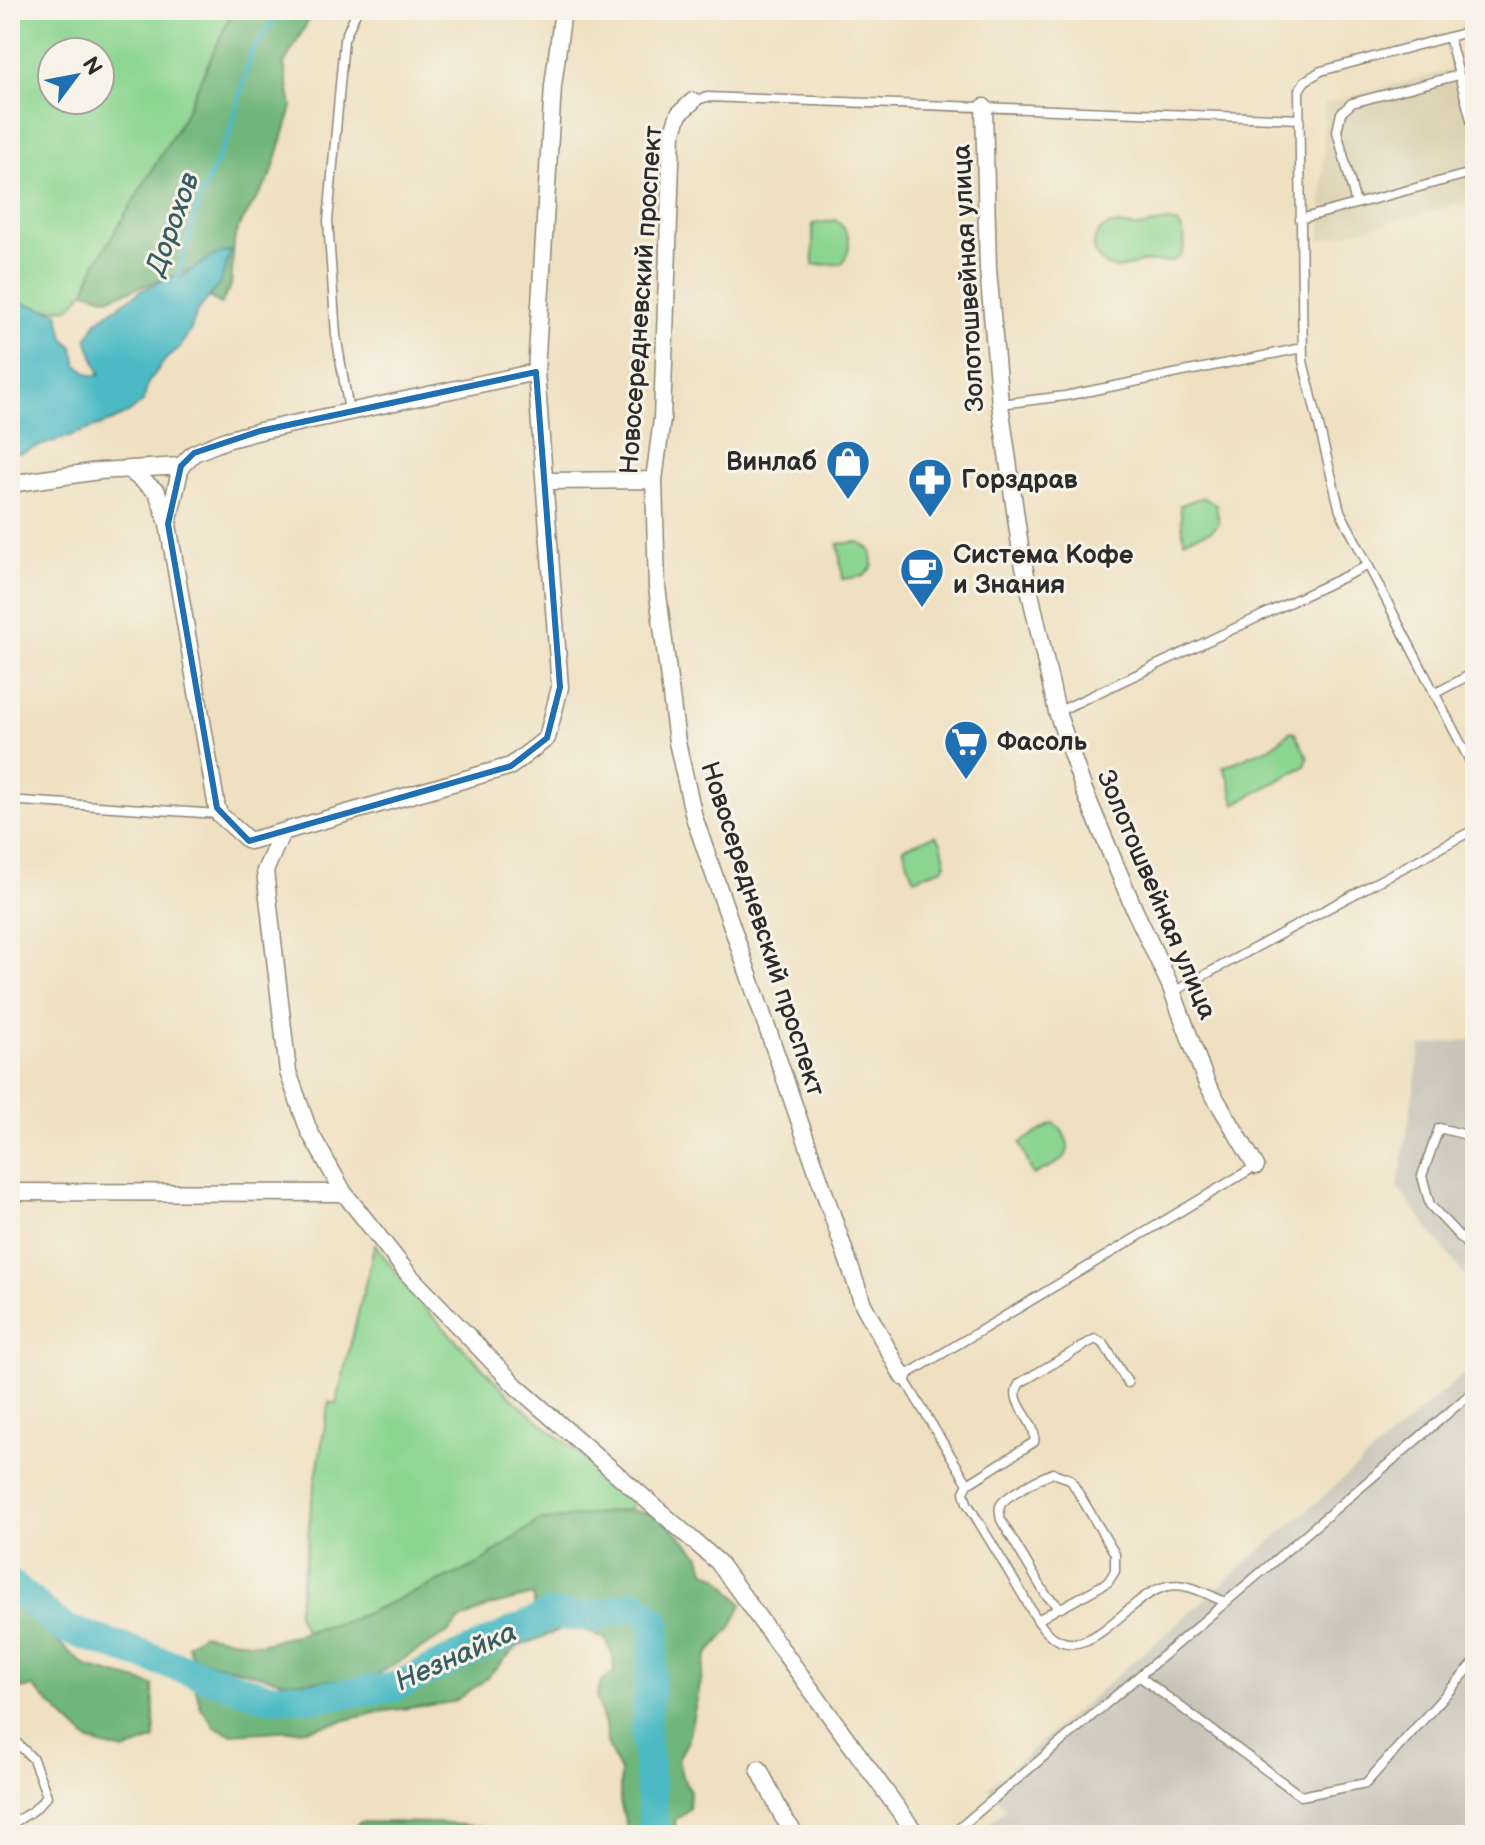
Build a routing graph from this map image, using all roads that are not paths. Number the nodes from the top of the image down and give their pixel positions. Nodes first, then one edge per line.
1 (357, 10) edge
2 (563, 10) edge
3 (1475, 30) edge
4 (1449, 37) junction
5 (1459, 75) junction
6 (693, 101) joint
7 (984, 107) junction
8 (1300, 119) junction
9 (1475, 135) edge
10 (1475, 172) edge
11 (1356, 204) junction
12 (1300, 219) junction
13 (1302, 348) junction
14 (536, 372) junction
15 (1000, 404) junction
16 (349, 411) junction
17 (181, 466) junction
18 (129, 470) junction
19 (654, 480) junction
20 (545, 481) junction
21 (10, 484) edge
22 (168, 524) junction
23 (1367, 566) junction
24 (1475, 672) edge
25 (1434, 694) junction
26 (1057, 712) junction
27 (1475, 771) edge
28 (22, 801) dead end
29 (219, 814) junction
30 (1475, 829) edge
31 (282, 832) junction
32 (1173, 992) junction
33 (1475, 1137) edge
34 (1256, 1166) joint
35 (10, 1192) edge
36 (344, 1193) junction
37 (1475, 1253) edge
38 (903, 1377) junction
39 (1128, 1383) dead end
40 (1475, 1390) edge
41 (968, 1484) junction
42 (1226, 1602) junction
43 (1058, 1608) junction
44 (1038, 1620) junction
45 (1475, 1662) edge
46 (1139, 1676) junction
47 (10, 1736) edge
48 (759, 1769) dead end
49 (1475, 1781) edge
50 (1475, 1795) edge
51 (10, 1825) edge
52 (796, 1835) edge
53 (917, 1835) edge
54 (951, 1835) edge

1 - 16 lane
2 - 14 street
3 - 4 lane
4 - 5 lane
4 - 8 lane
5 - 9 lane
5 - 11 lane
6 - 7 lane
6 - 19 street, Новосередневский проспект
7 - 8 lane
7 - 15 street, Золотошвейная улица
8 - 12 lane
10 - 11 lane
11 - 12 lane
12 - 13 lane
13 - 15 lane
13 - 23 lane
14 - 16 street
14 - 20 street
15 - 26 street, Золотошвейная улица
16 - 17 street
17 - 18 street
17 - 22 street
18 - 21 street
18 - 22 street
19 - 20 street
19 - 38 street, Новосередневский проспект
20 - 31 street
22 - 29 street
23 - 25 lane
23 - 26 lane
24 - 25 lane
25 - 27 lane
26 - 32 street, Золотошвейная улица
28 - 29 lane
29 - 31 street
30 - 32 lane
31 - 36 street
32 - 34 street, Золотошвейная улица
33 - 37 lane
34 - 38 lane
35 - 36 street
36 - 53 street
38 - 41 lane
39 - 41 lane
40 - 42 lane
41 - 44 lane
42 - 44 lane
42 - 46 lane
43 - 43 lane
43 - 44 lane
45 - 46 lane
46 - 54 lane
47 - 51 lane
48 - 52 street
49 - 50 lane

